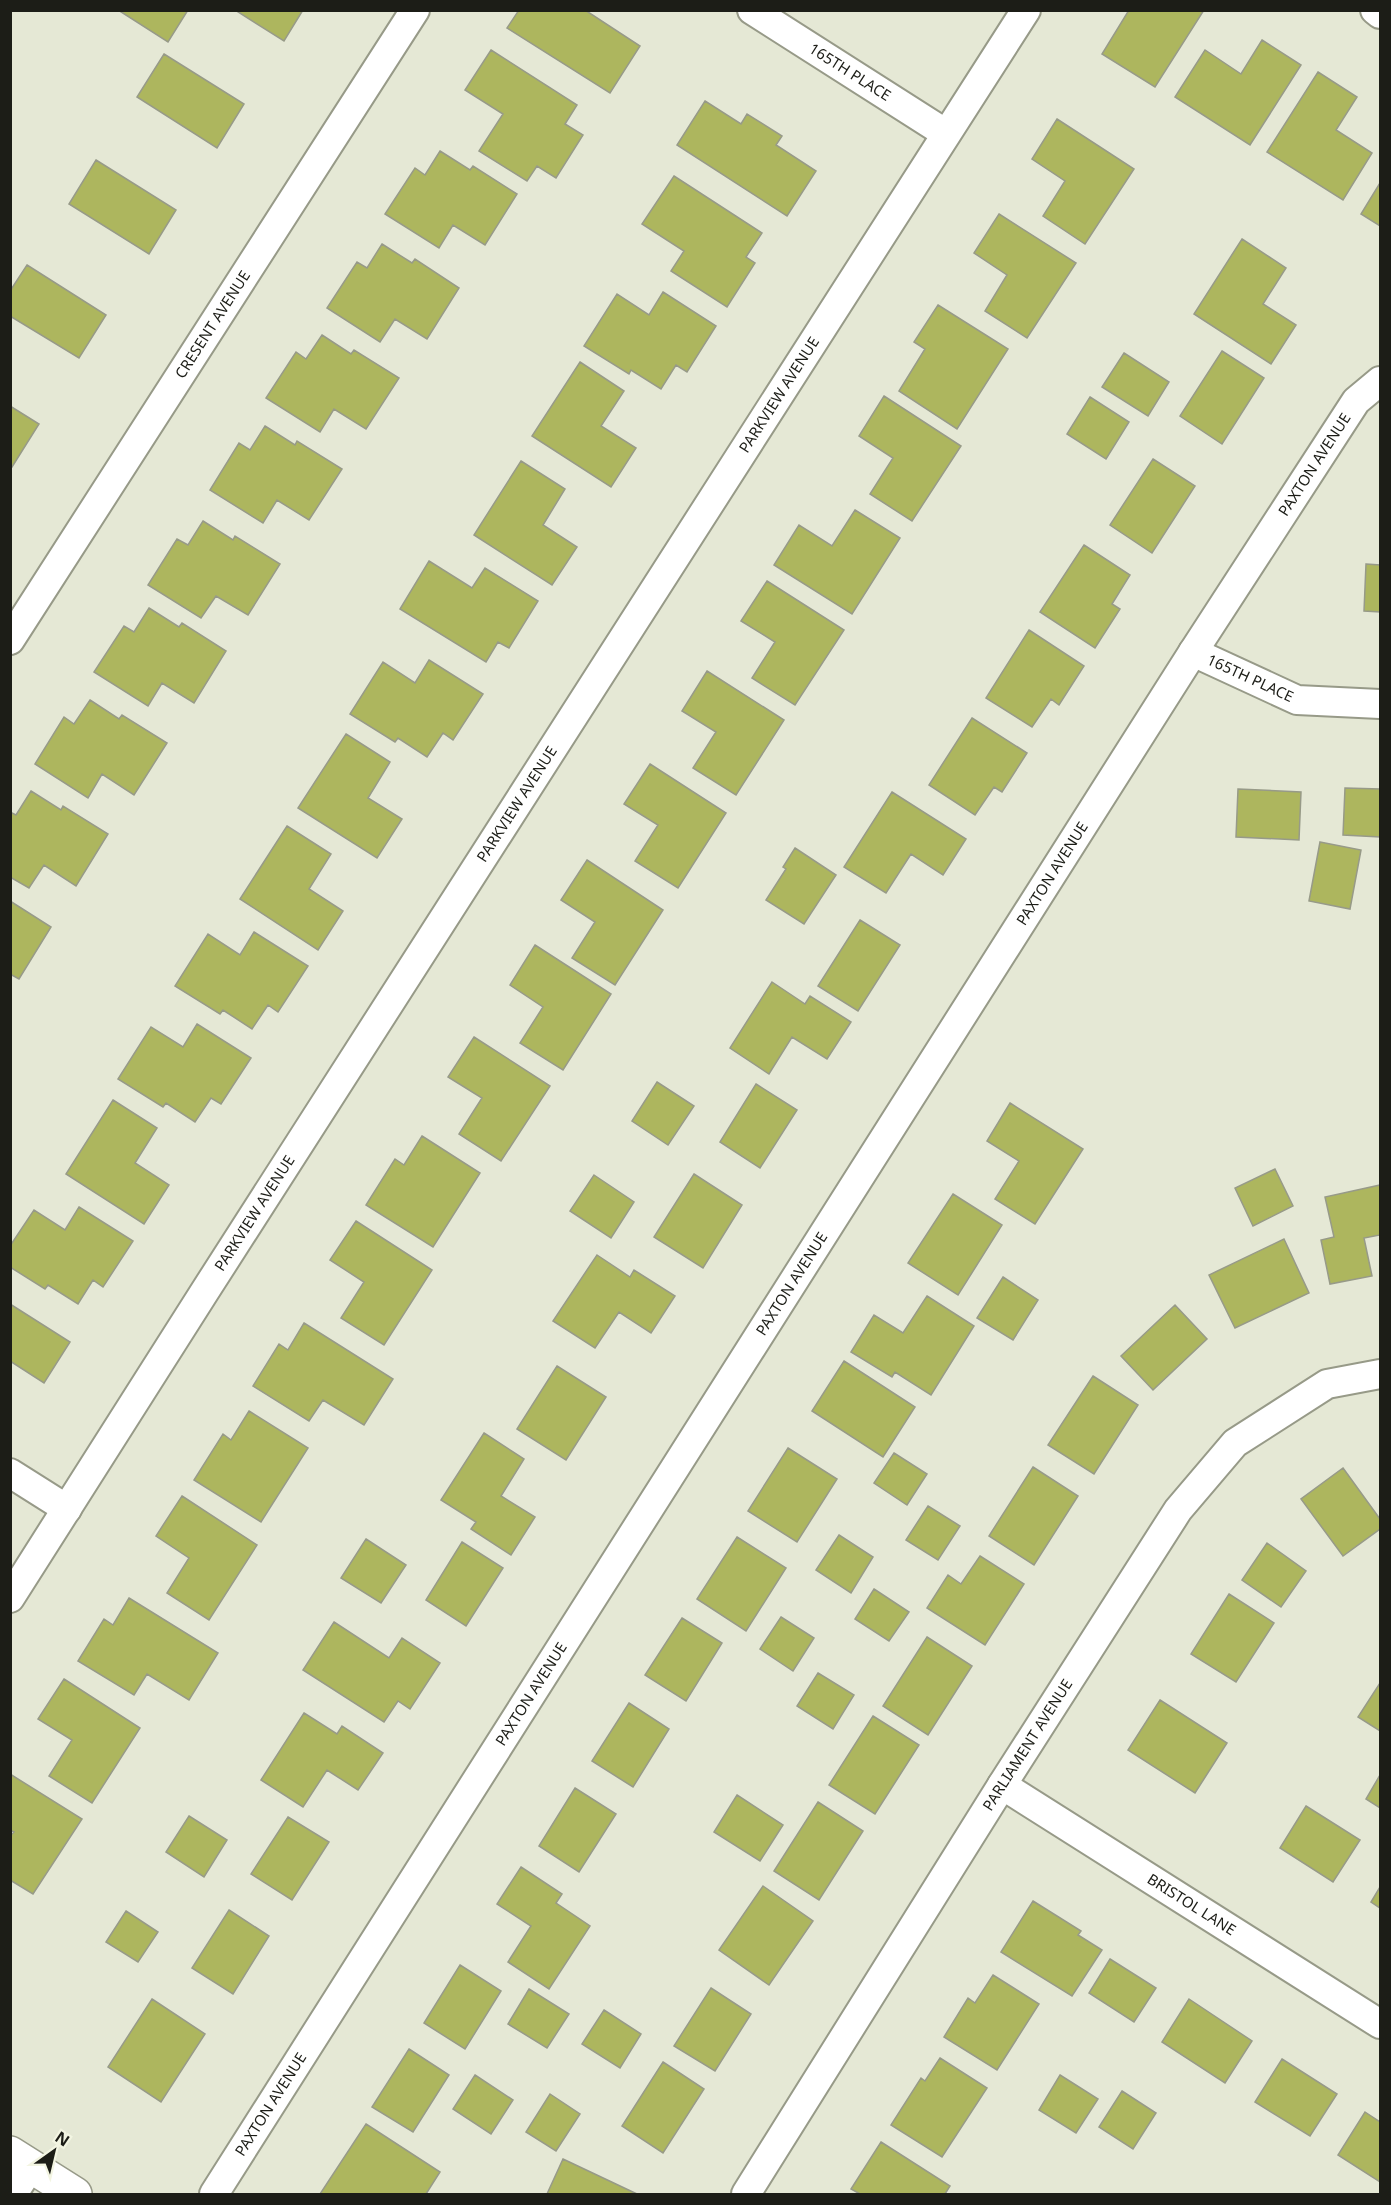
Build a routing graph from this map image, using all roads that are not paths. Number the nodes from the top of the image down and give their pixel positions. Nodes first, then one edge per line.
1 (415, 10) edge
2 (752, 10) edge
3 (1026, 10) edge
4 (1375, 10) edge
5 (1380, 14) edge
6 (945, 133) junction
7 (1380, 381) edge
8 (10, 640) edge
9 (1193, 652) junction
10 (1380, 704) edge
11 (1380, 1374) edge
12 (10, 1473) edge
13 (67, 1509) junction
14 (10, 1598) edge
15 (1002, 1785) junction
16 (1380, 2024) edge
17 (21, 2160) edge
18 (13, 2194) edge
19 (75, 2194) edge
20 (214, 2194) edge
21 (746, 2194) edge

1 - 8 street, CRESENT AVENUE
2 - 6 street, 165TH PLACE
3 - 6 street, PARKVIEW AVENUE
4 - 5 street
6 - 13 street, PARKVIEW AVENUE
7 - 9 street, PAXTON AVENUE
9 - 10 street, 165TH PLACE
9 - 20 street, PAXTON AVENUE
11 - 15 street, PARLIAMENT AVENUE
12 - 13 street
13 - 14 street, PARKVIEW AVENUE
15 - 16 street, BRISTOL LANE
15 - 21 street, PARLIAMENT AVENUE
17 - 18 street
17 - 19 street

